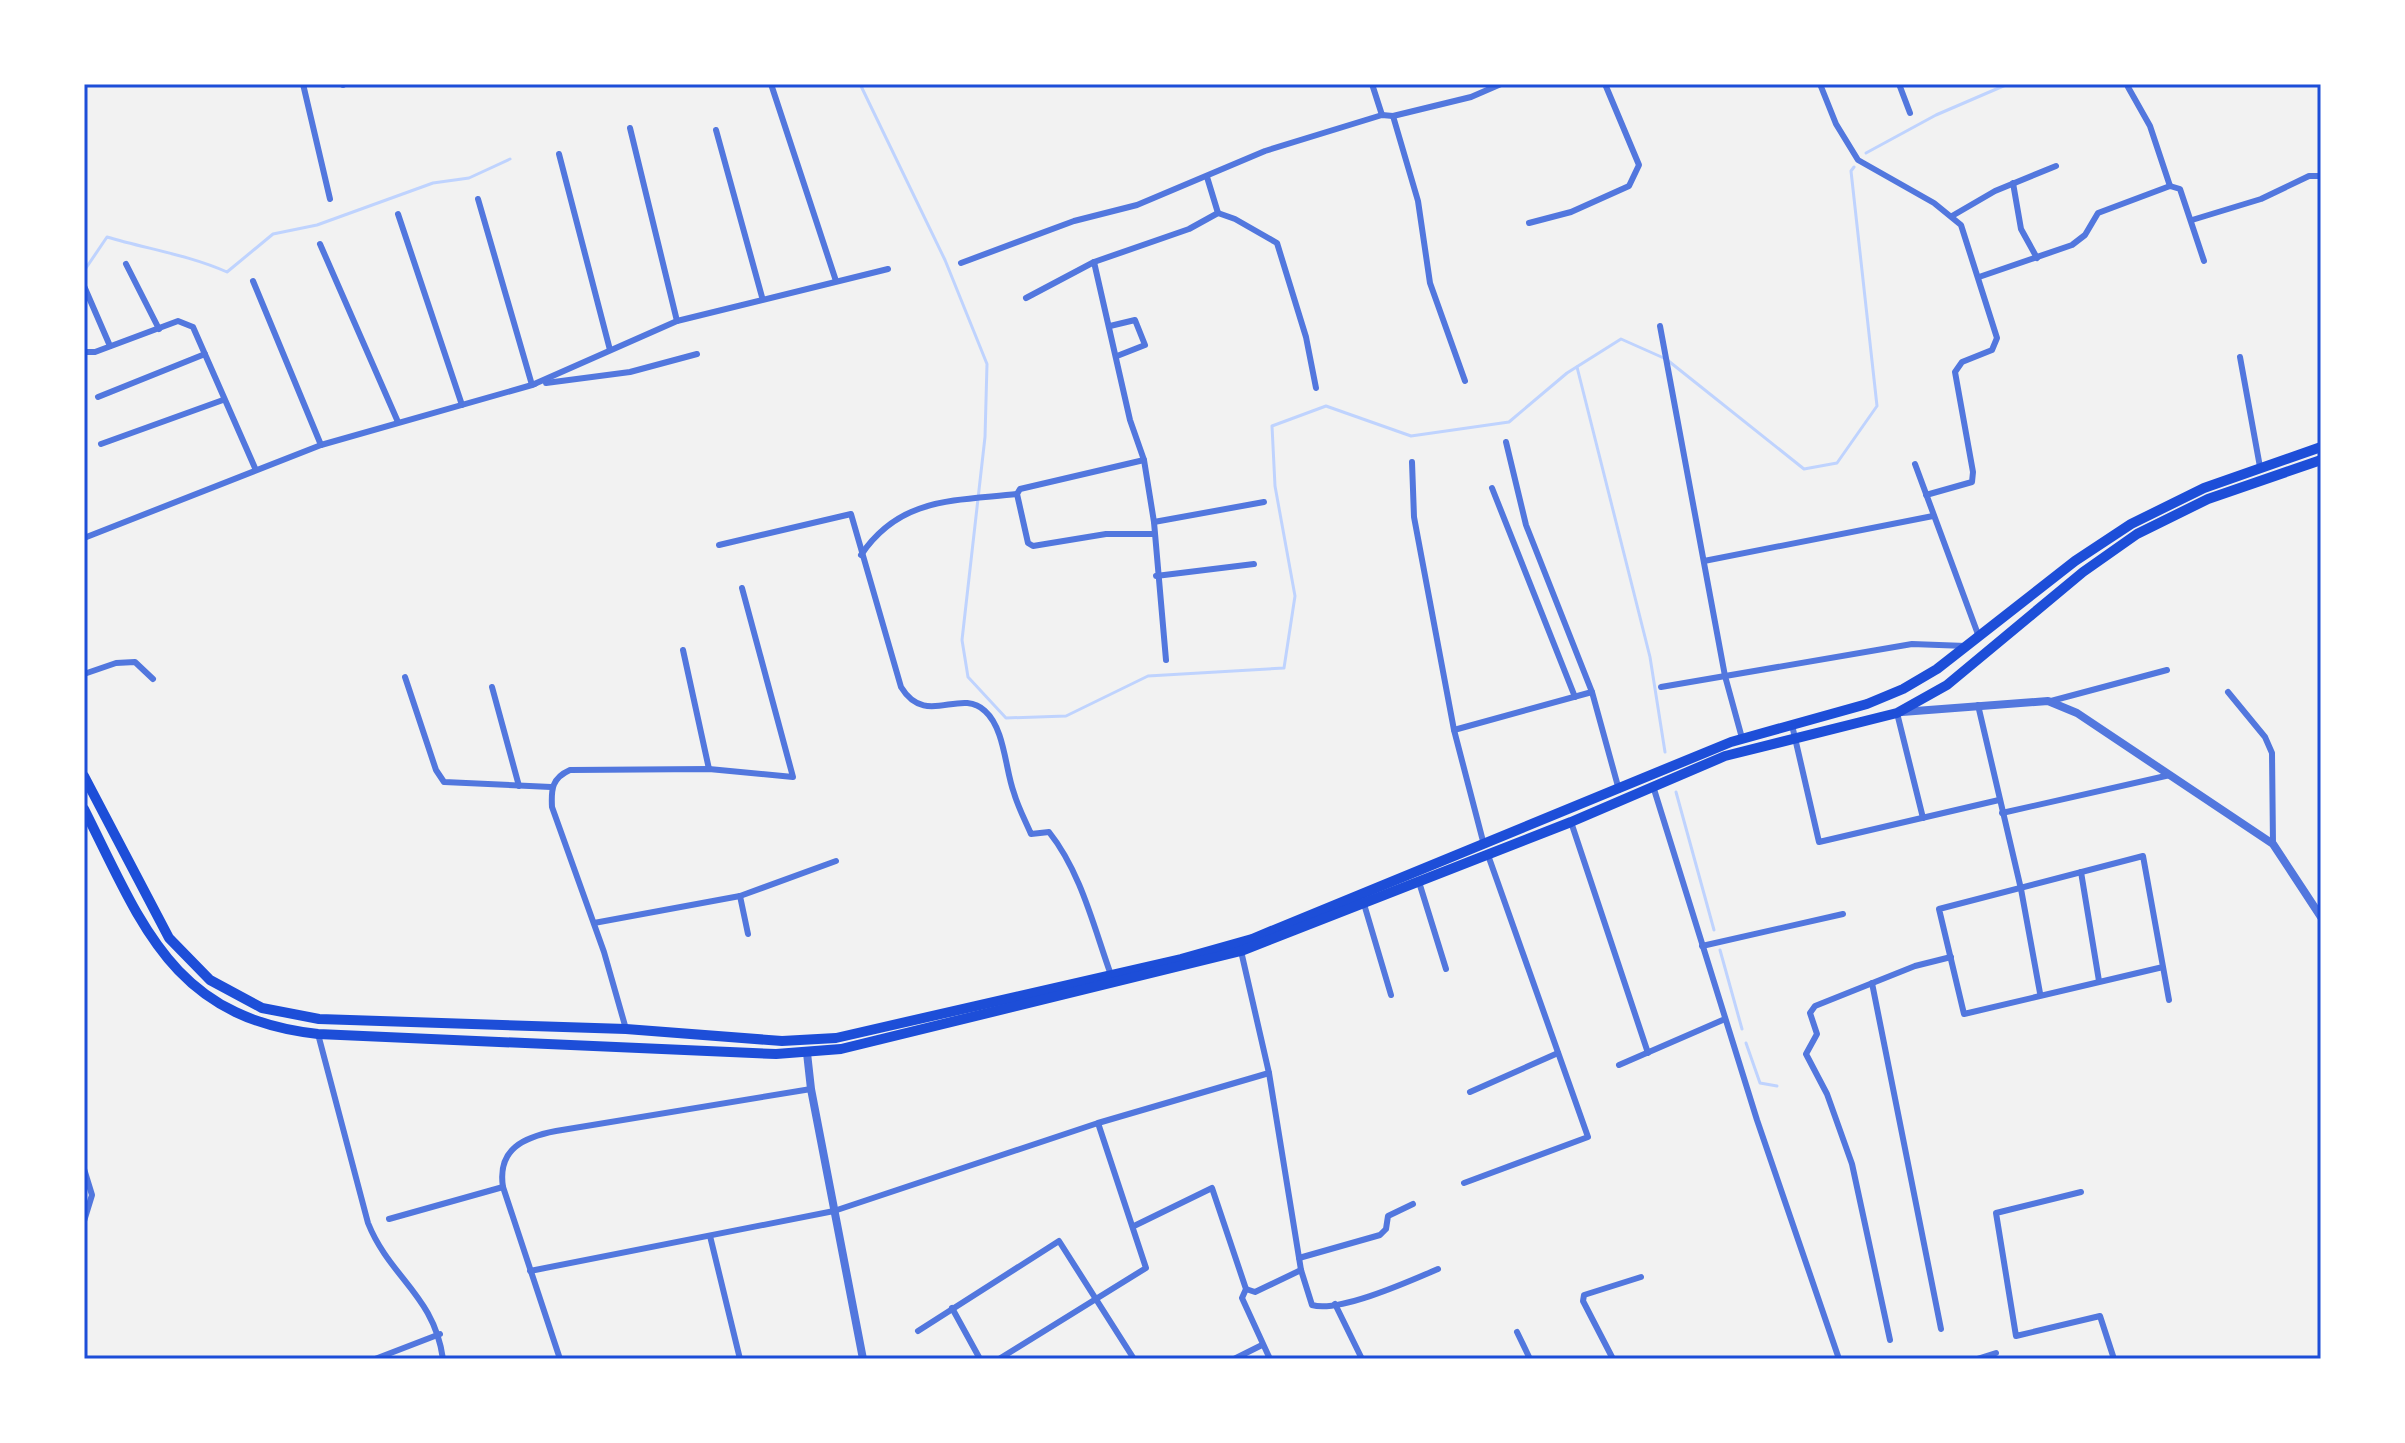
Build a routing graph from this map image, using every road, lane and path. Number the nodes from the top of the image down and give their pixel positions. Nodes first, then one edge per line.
1 (303, 84) edge
2 (771, 84) edge
3 (1372, 84) edge
4 (1501, 84) edge
5 (1605, 84) edge
6 (1820, 84) edge
7 (1899, 84) edge
8 (2128, 87) dead end
9 (1910, 113) dead end
10 (1382, 115) junction
11 (1393, 116) junction
12 (630, 128) dead end
13 (716, 130) dead end
14 (559, 154) dead end
15 (2056, 166) dead end
16 (2321, 176) edge
17 (1207, 177) junction
18 (2013, 183) junction
19 (2170, 186) junction
20 (330, 199) dead end
21 (478, 199) dead end
22 (1218, 213) junction
23 (398, 214) dead end
24 (1952, 216) junction
25 (2192, 220) junction
26 (1529, 223) dead end
27 (320, 244) dead end
28 (2037, 258) junction
29 (2204, 261) dead end
30 (1094, 262) junction
31 (961, 263) dead end
32 (126, 264) dead end
33 (888, 269) dead end
34 (1979, 277) junction
35 (253, 281) dead end
36 (836, 281) junction
37 (84, 286) edge
38 (762, 297) junction
39 (1026, 298) dead end
40 (677, 321) junction
41 (1110, 326) junction
42 (1660, 326) dead end
43 (159, 329) junction
44 (110, 346) junction
45 (610, 350) junction
46 (84, 352) edge
47 (205, 354) junction
48 (697, 354) dead end
49 (1117, 356) junction
50 (2240, 357) dead end
51 (1465, 381) dead end
52 (532, 385) junction
53 (1316, 388) dead end
54 (98, 397) dead end
55 (223, 400) junction
56 (462, 405) junction
57 (398, 422) junction
58 (1506, 442) dead end
59 (101, 444) dead end
60 (321, 445) junction
61 (2321, 447) edge
62 (1144, 460) junction
63 (2321, 460) edge
64 (1412, 462) dead end
65 (1915, 464) dead end
66 (2260, 467) junction
67 (255, 468) junction
68 (1492, 488) dead end
69 (1017, 494) junction
70 (1926, 495) junction
71 (1264, 502) dead end
72 (1933, 516) junction
73 (1154, 522) junction
74 (1153, 534) junction
75 (84, 538) edge
76 (719, 545) dead end
77 (861, 555) junction
78 (1704, 561) junction
79 (2075, 561) junction
80 (1254, 564) dead end
81 (2083, 572) junction
82 (1156, 576) junction
83 (742, 588) dead end
84 (1979, 637) junction
85 (1967, 646) junction
86 (683, 650) dead end
87 (1166, 660) dead end
88 (2167, 670) dead end
89 (84, 674) edge
90 (1725, 676) junction
91 (405, 677) dead end
92 (153, 679) dead end
93 (492, 687) dead end
94 (1661, 687) dead end
95 (1592, 692) junction
96 (2228, 692) dead end
97 (1575, 697) junction
98 (2048, 701) junction
99 (1978, 705) junction
100 (1897, 713) junction
101 (1792, 725) junction
102 (1454, 730) junction
103 (1742, 738) junction
104 (1794, 739) junction
105 (709, 769) junction
106 (2170, 775) junction
107 (84, 776) edge
108 (519, 786) junction
109 (1653, 786) junction
110 (551, 787) junction
111 (1619, 790) junction
112 (1999, 800) junction
113 (84, 809) edge
114 (2002, 813) junction
115 (1923, 818) junction
116 (1571, 822) junction
117 (2273, 844) junction
118 (1486, 850) junction
119 (836, 861) dead end
120 (2081, 872) junction
121 (1419, 882) junction
122 (2021, 889) junction
123 (740, 896) junction
124 (1364, 904) junction
125 (1843, 914) dead end
126 (2321, 917) edge
127 (594, 923) junction
128 (748, 934) dead end
129 (1702, 946) junction
130 (1241, 951) junction
131 (1951, 957) junction
132 (2163, 967) junction
133 (1446, 969) dead end
134 (1111, 975) junction
135 (2099, 981) junction
136 (1872, 983) junction
137 (2040, 993) junction
138 (1391, 995) dead end
139 (1043, 996) junction
140 (2169, 1000) dead end
141 (1725, 1019) junction
142 (546, 1026) junction
143 (626, 1029) junction
144 (318, 1034) junction
145 (546, 1043) junction
146 (807, 1053) junction
147 (1558, 1053) junction
148 (1648, 1053) junction
149 (1619, 1065) dead end
150 (1269, 1073) junction
151 (811, 1089) junction
152 (1470, 1092) dead end
153 (1098, 1123) junction
154 (84, 1169) edge
155 (1464, 1183) dead end
156 (503, 1187) junction
157 (2081, 1192) dead end
158 (1413, 1204) dead end
159 (834, 1211) junction
160 (389, 1219) dead end
161 (84, 1221) edge
162 (1134, 1226) junction
163 (710, 1236) junction
164 (1299, 1258) junction
165 (1438, 1269) dead end
166 (1301, 1270) junction
167 (530, 1271) junction
168 (1641, 1277) dead end
169 (1246, 1289) junction
170 (1098, 1298) junction
171 (1335, 1304) junction
172 (952, 1308) junction
173 (1941, 1329) dead end
174 (918, 1331) dead end
175 (1517, 1332) dead end
176 (440, 1334) junction
177 (1890, 1340) dead end
178 (1262, 1345) junction
179 (1996, 1353) dead end
180 (375, 1359) edge
181 (443, 1359) edge
182 (560, 1359) edge
183 (740, 1359) edge
184 (863, 1359) edge
185 (980, 1359) edge
186 (999, 1359) edge
187 (1134, 1359) edge
188 (1234, 1359) edge
189 (1270, 1359) edge
190 (1362, 1359) edge
191 (1530, 1359) edge
192 (1613, 1359) edge
193 (1839, 1359) edge
194 (1978, 1359) edge
195 (2112, 1359) edge

1 - 20 street
2 - 36 street
3 - 10 street
4 - 11 street
5 - 26 street
6 - 24 street
7 - 9 street
8 - 19 street
10 - 11 street
10 - 17 street
11 - 51 street
12 - 40 street
13 - 38 street
14 - 45 street
15 - 18 street
16 - 25 street
17 - 22 street
17 - 31 street
18 - 24 street
18 - 28 street
19 - 25 street
19 - 28 street
21 - 52 street
22 - 30 street
22 - 53 street
23 - 56 street
24 - 34 street
25 - 29 street
27 - 57 street
28 - 34 street
30 - 39 street
30 - 41 street
32 - 43 street
33 - 36 street
34 - 70 street
35 - 60 street
36 - 38 street
37 - 44 street
38 - 40 street
40 - 45 street
41 - 49 street
41 - 49 street
42 - 78 street
43 - 44 street
43 - 47 street
44 - 46 street
45 - 52 street
47 - 54 street
47 - 55 street
48 - 52 street
49 - 62 street
50 - 66 street
52 - 56 street
55 - 59 street
55 - 67 street
56 - 57 street
57 - 60 street
58 - 95 street
60 - 67 street
61 - 66 main road
62 - 69 street
62 - 73 street
63 - 81 main road
64 - 102 street
65 - 70 street
66 - 79 main road
67 - 75 street
68 - 97 street
69 - 74 street
69 - 77 street
70 - 72 street
71 - 73 street
72 - 78 street
72 - 84 street
73 - 74 street
74 - 82 street
76 - 77 street
77 - 134 street
78 - 90 street
79 - 81 main road
79 - 84 main road
80 - 82 street
81 - 100 main road
82 - 87 street
83 - 105 street
84 - 85 main road
85 - 90 street
85 - 101 main road
86 - 105 street
88 - 98 street
89 - 92 street
90 - 94 street
90 - 103 street
91 - 108 street
93 - 108 street
95 - 97 street
95 - 111 street
96 - 117 street
97 - 102 street
98 - 99 street
98 - 106 street
99 - 100 street
99 - 112 street
100 - 104 main road
100 - 115 street
101 - 103 main road
101 - 104 street
102 - 118 street
103 - 111 main road
104 - 109 main road
104 - 115 street
105 - 110 street
106 - 114 street
106 - 117 street
107 - 142 main road
108 - 110 street
109 - 116 main road
109 - 129 street
110 - 127 street
111 - 118 main road
112 - 114 street
112 - 115 street
113 - 144 main road
114 - 122 street
116 - 118 main road
116 - 148 street
117 - 126 street
118 - 121 main road
118 - 134 main road
118 - 147 street
119 - 123 street
120 - 122 street
120 - 132 street
120 - 135 street
121 - 124 main road
121 - 133 street
122 - 131 street
122 - 137 street
123 - 127 street
123 - 128 street
124 - 130 main road
124 - 138 street
125 - 129 street
127 - 143 street
129 - 141 street
130 - 139 main road
130 - 150 street
131 - 136 street
131 - 137 street
132 - 135 street
132 - 140 street
134 - 139 main road
135 - 137 street
136 - 173 street
136 - 177 street
139 - 143 main road
139 - 146 main road
141 - 148 street
141 - 193 street
142 - 143 main road
142 - 145 main road
144 - 145 main road
144 - 176 street
145 - 146 main road
146 - 151 street
147 - 152 street
147 - 155 street
148 - 149 street
150 - 153 street
150 - 164 street
151 - 156 street
151 - 159 street
153 - 159 street
153 - 162 street
154 - 161 street
156 - 160 street
156 - 167 street
157 - 195 street
158 - 164 street
159 - 163 street
159 - 184 street
162 - 169 street
162 - 170 street
163 - 167 street
163 - 183 street
164 - 166 street
165 - 171 street
166 - 169 street
166 - 171 street
167 - 182 street
168 - 192 street
169 - 178 street
170 - 172 street
170 - 186 street
170 - 187 street
171 - 190 street
172 - 174 street
172 - 185 street
175 - 191 street
176 - 180 street
176 - 181 street
178 - 188 street
178 - 189 street
179 - 194 street

